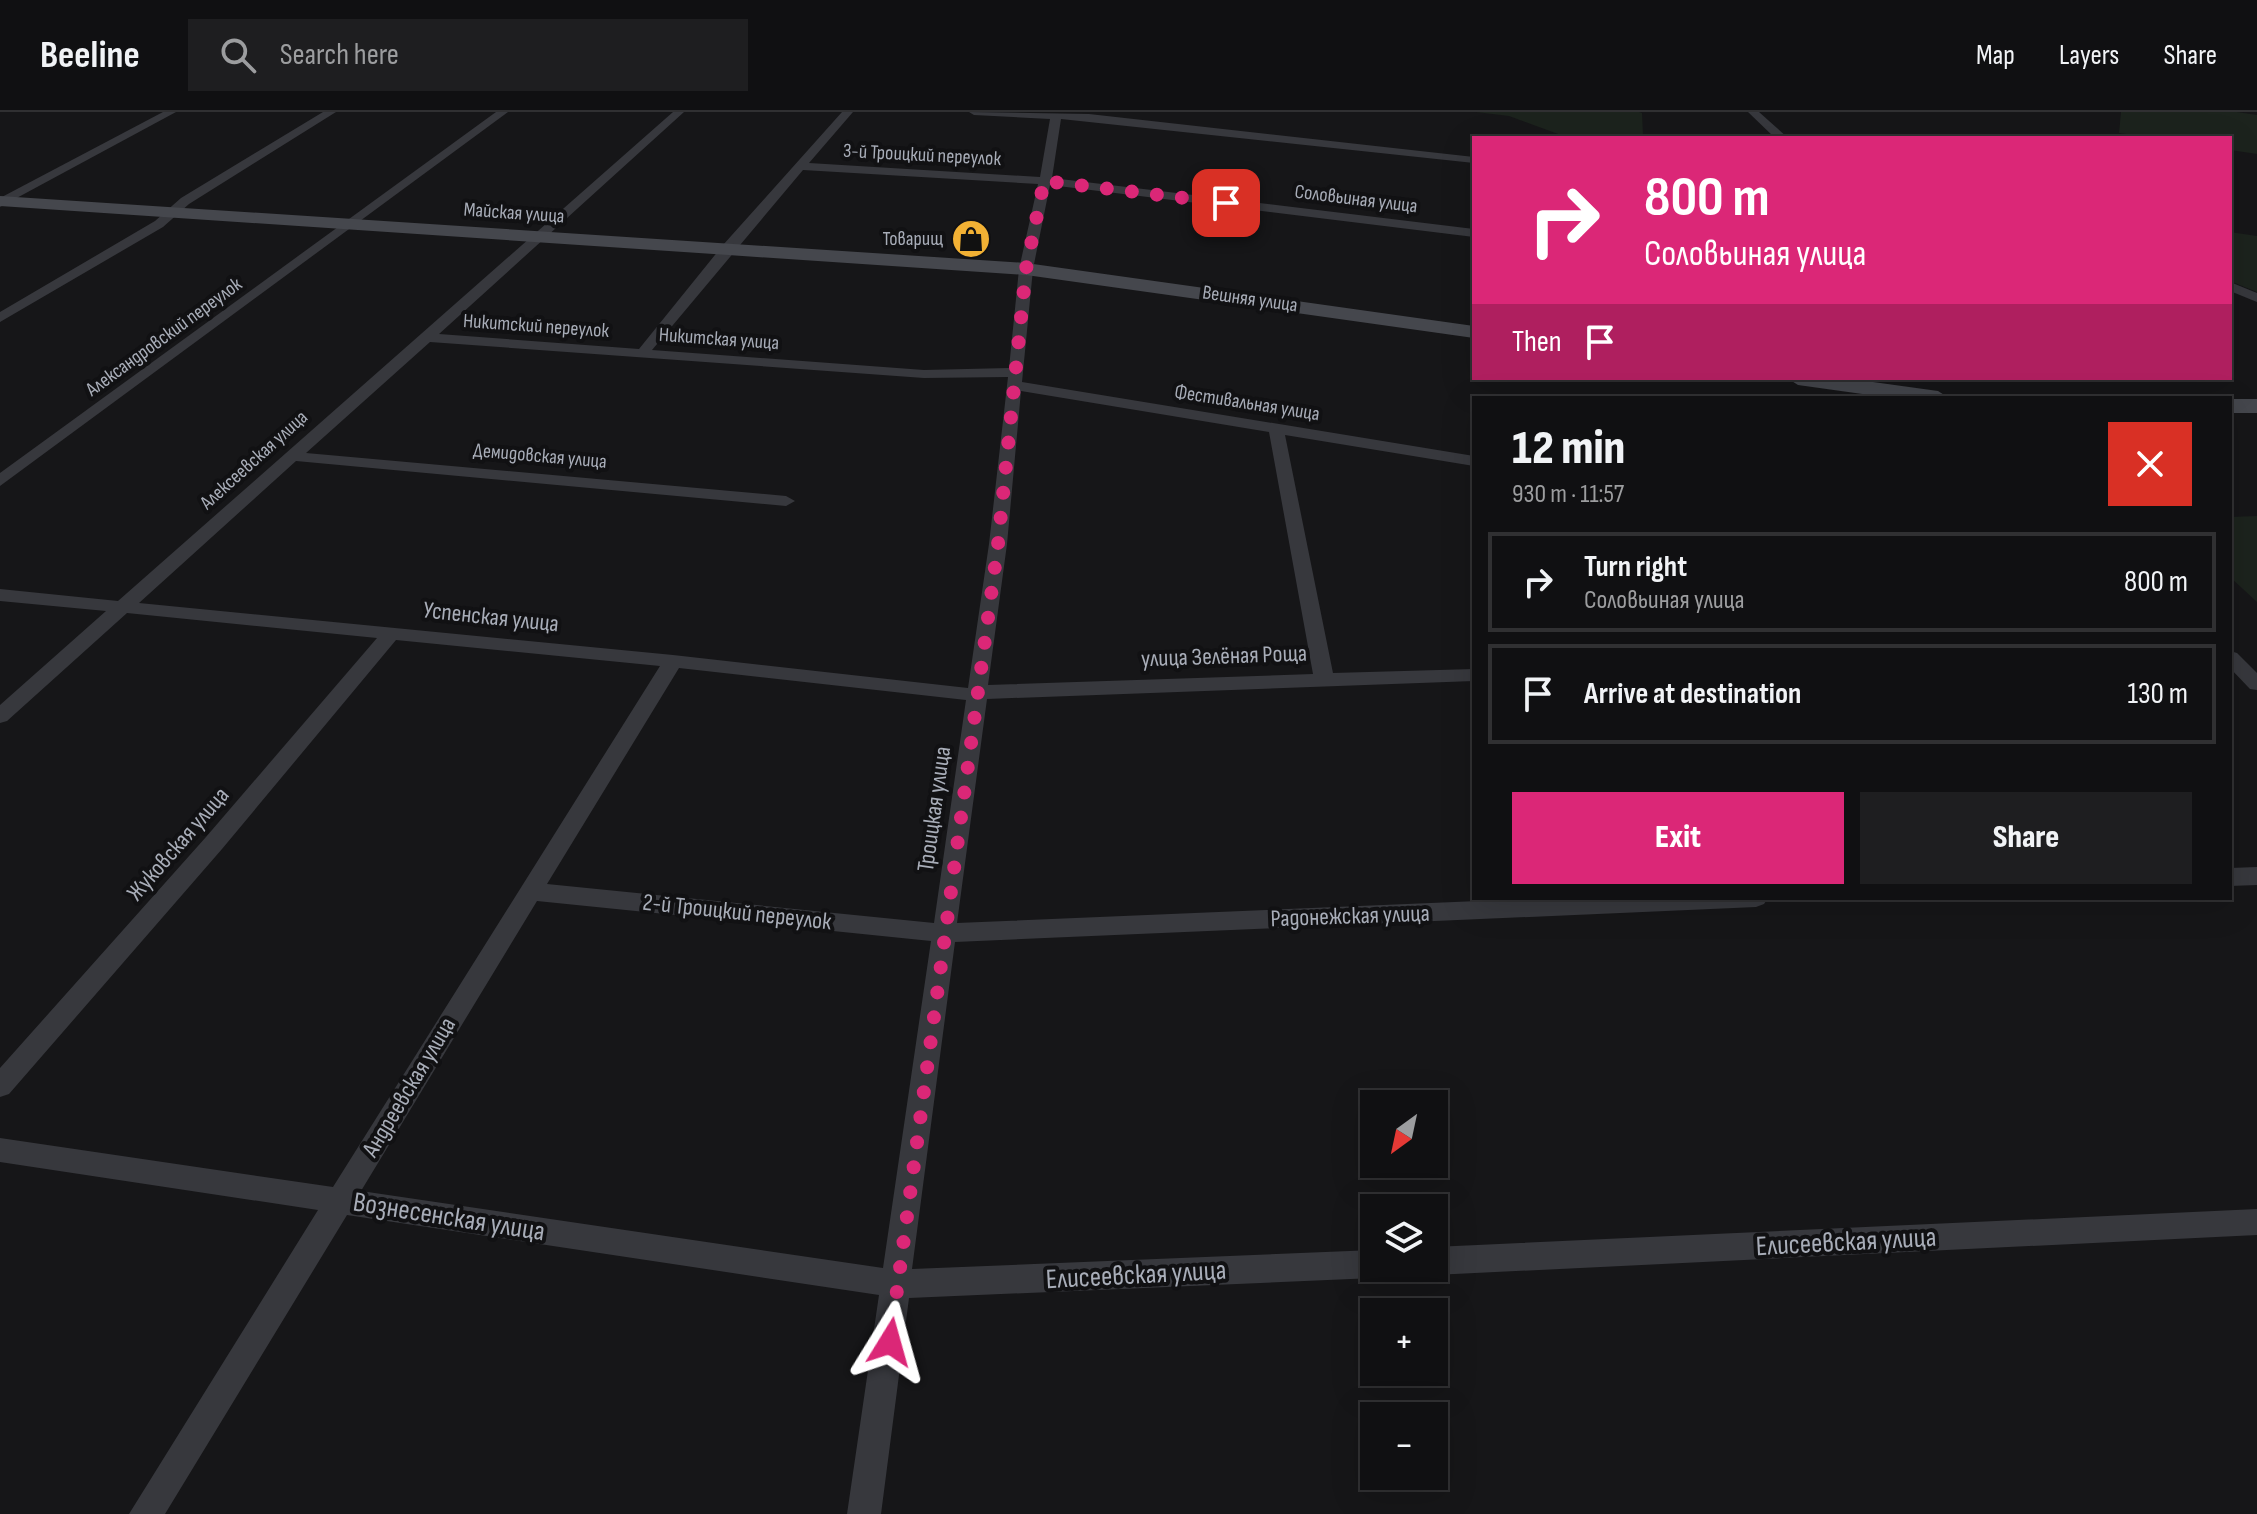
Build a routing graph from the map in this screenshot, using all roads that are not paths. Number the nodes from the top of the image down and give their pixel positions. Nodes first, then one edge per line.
1 (171, 112) edge
2 (331, 112) edge
3 (503, 112) edge
4 (679, 112) edge
5 (848, 112) edge
6 (974, 112) edge
7 (1753, 112) edge
8 (1766, 112) edge
9 (1056, 114) edge
10 (1780, 136) edge
11 (1788, 136) edge
12 (1472, 160) edge
13 (798, 166) junction
14 (1044, 181) junction
15 (1, 202) edge
16 (172, 213) junction
17 (351, 225) junction
18 (1472, 233) edge
19 (536, 236) junction
20 (728, 248) junction
21 (1026, 269) junction
22 (2232, 287) edge
23 (2257, 298) edge
24 (0, 318) edge
25 (1472, 332) edge
26 (427, 337) junction
27 (643, 354) junction
28 (1014, 378) junction
29 (1812, 380) edge
30 (1924, 396) edge
31 (2232, 406) edge
32 (2257, 406) edge
33 (1276, 428) junction
34 (290, 456) junction
35 (1472, 461) edge
36 (0, 481) edge
37 (786, 501) dead end
38 (0, 595) edge
39 (122, 608) junction
40 (391, 633) junction
41 (2232, 659) edge
42 (673, 661) junction
43 (1472, 675) edge
44 (1324, 678) junction
45 (2257, 684) edge
46 (976, 695) junction
47 (0, 716) edge
48 (2257, 876) edge
49 (2232, 877) edge
50 (529, 891) junction
51 (1710, 900) edge
52 (944, 933) junction
53 (0, 1086) edge
54 (0, 1150) edge
55 (340, 1200) junction
56 (2257, 1222) edge
57 (1448, 1260) edge
58 (1360, 1265) edge
59 (898, 1284) junction
60 (146, 1514) edge
61 (864, 1514) edge

1 - 15 street
2 - 16 street
3 - 17 street, Александровский переулок
4 - 19 street, Алексеевская улица
5 - 13 street, Никитская улица
6 - 9 street
7 - 10 street
8 - 11 street
9 - 12 street
9 - 14 street, Троицкая улица
13 - 14 street, 3-й Троицкий переулок
13 - 20 street, Никитская улица
14 - 18 street, Соловьиная улица
14 - 21 street, Троицкая улица
15 - 16 street, Майская улица
16 - 17 street, Майская улица
16 - 24 street
17 - 19 street, Майская улица
17 - 36 street, Александровский переулок
19 - 20 street, Майская улица
19 - 26 street, Алексеевская улица
20 - 21 street, Майская улица
20 - 27 street, Никитская улица
21 - 25 street, Вешняя улица
21 - 28 street, Троицкая улица
22 - 23 street
26 - 27 street, Никитский переулок
26 - 34 street, Алексеевская улица
27 - 28 street, Никитская улица
28 - 33 street, Фестивальная улица
28 - 46 street, Троицкая улица
29 - 30 street
31 - 32 street
33 - 35 street, Фестивальная улица
33 - 44 street
34 - 37 street, Демидовская улица
34 - 39 street, Алексеевская улица
38 - 39 street, Успенская улица
39 - 40 street, Успенская улица
39 - 47 street, Алексеевская улица
40 - 42 street, Успенская улица
40 - 53 street, Жуковская улица
41 - 45 street
42 - 46 street, Успенская улица
42 - 50 street, Андреевская улица
43 - 44 street, улица Зелёная Роща
44 - 46 street, улица Зелёная Роща
46 - 52 street, Троицкая улица
48 - 49 street
50 - 52 street, 2-й Троицкий переулок
50 - 55 street, Андреевская улица
51 - 52 street, Радонежская улица
52 - 59 street, Троицкая улица
54 - 55 street, Вознесенская улица
55 - 59 street, Вознесенская улица
55 - 60 street, Андреевская улица
56 - 57 street, Елисеевская улица
58 - 59 street, Елисеевская улица
59 - 61 street, Троицкая улица

